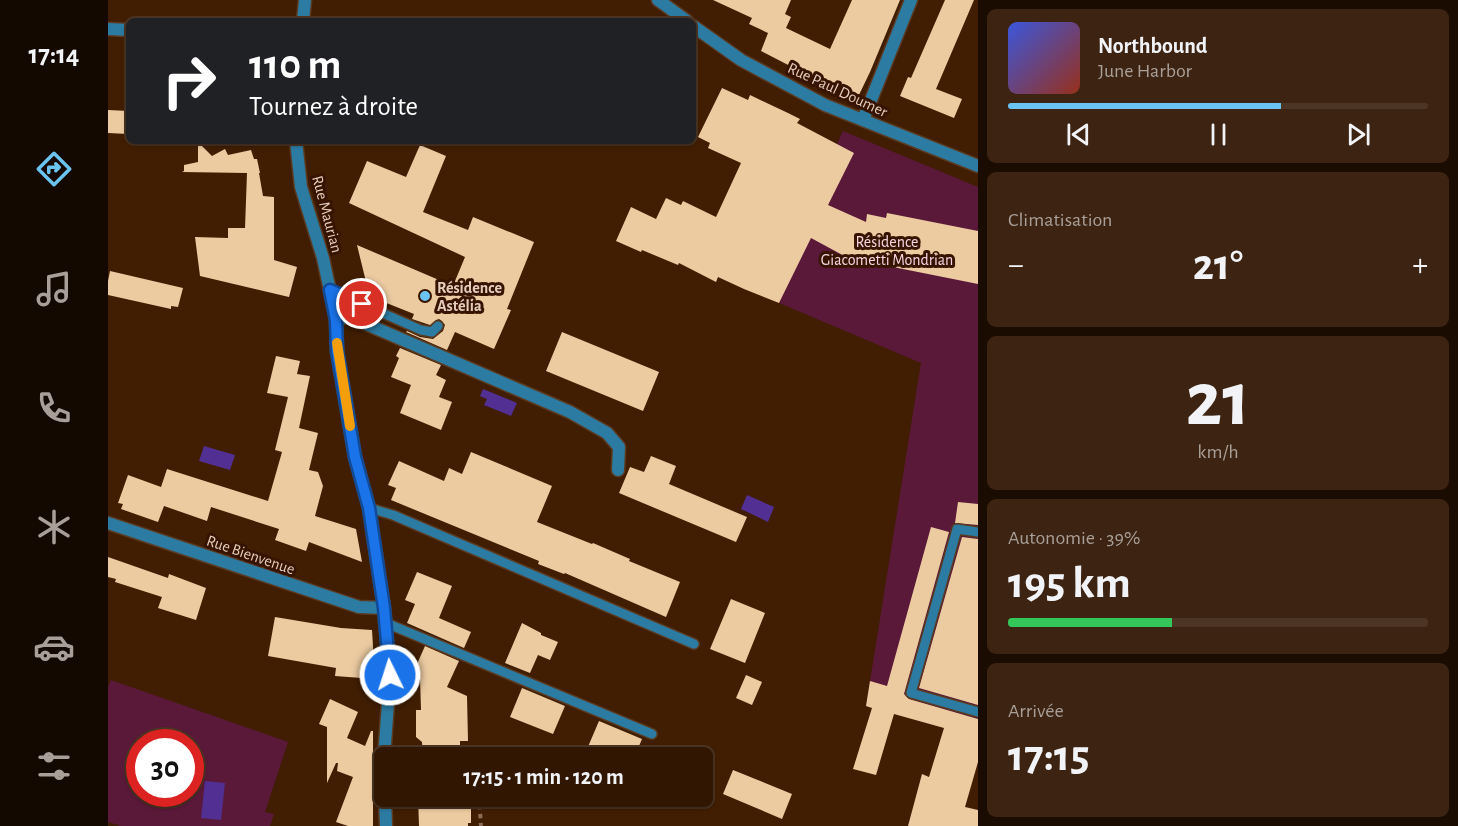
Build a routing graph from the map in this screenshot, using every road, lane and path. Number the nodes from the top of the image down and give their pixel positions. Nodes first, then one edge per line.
1 (305, 0) edge
2 (658, 0) edge
3 (911, 0) edge
4 (303, 18) edge
5 (683, 18) edge
6 (696, 28) edge
7 (108, 29) edge
8 (126, 30) edge
9 (863, 120) junction
10 (296, 144) edge
11 (978, 166) edge
12 (330, 290) junction
13 (336, 320) junction
14 (438, 326) dead end
15 (618, 470) dead end
16 (369, 508) junction
17 (108, 523) edge
18 (978, 532) edge
19 (384, 608) junction
20 (386, 623) junction
21 (694, 644) dead end
22 (978, 712) edge
23 (652, 734) dead end
24 (385, 747) edge
25 (385, 807) edge
26 (480, 807) edge
27 (386, 826) edge
28 (481, 826) edge

1 - 4 street
2 - 5 street
3 - 9 street
6 - 9 street, Rue Paul Doumer
7 - 8 street
9 - 11 street, Rue Paul Doumer
10 - 12 street, Rue Maurian
12 - 13 street, Rue Maurian
12 - 14 lane
13 - 15 street
13 - 16 street, Rue Maurian
16 - 19 street, Rue Maurian
16 - 21 lane
17 - 19 street, Rue Bienvenue
18 - 22 lane
19 - 20 street, Rue Maurian
20 - 23 lane
20 - 24 street, Rue Maurian
25 - 27 street
26 - 28 path

